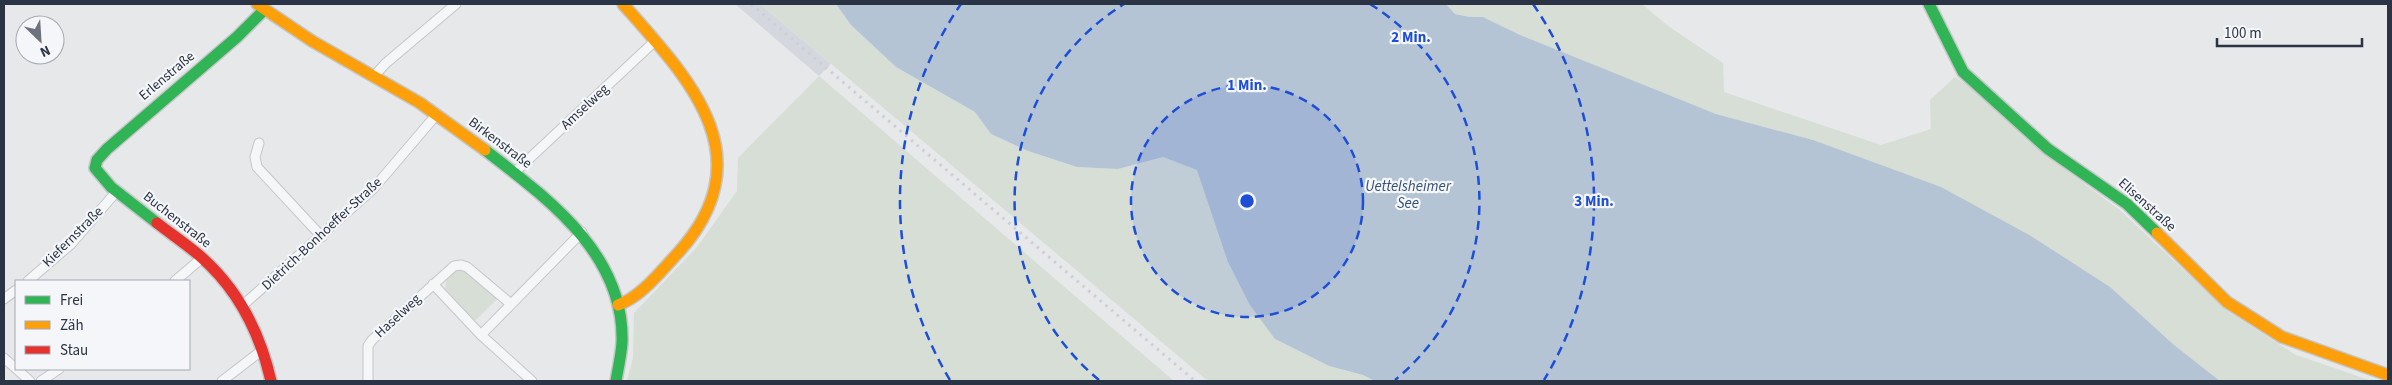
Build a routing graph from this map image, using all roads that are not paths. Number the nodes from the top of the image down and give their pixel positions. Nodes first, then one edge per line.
1 (456, 4) edge
2 (622, 4) edge
3 (1930, 4) edge
4 (260, 7) edge
5 (655, 41) junction
6 (374, 76) junction
7 (437, 114) junction
8 (259, 143) dead end
9 (95, 168) joint
10 (515, 172) junction
11 (116, 191) junction
12 (582, 232) junction
13 (322, 237) junction
14 (202, 258) junction
15 (29, 280) edge
16 (176, 280) edge
17 (433, 284) junction
18 (15, 291) edge
19 (4, 299) edge
20 (511, 304) junction
21 (618, 305) junction
22 (242, 306) junction
23 (481, 336) junction
24 (261, 351) junction
25 (4, 358) edge
26 (15, 368) edge
27 (18, 370) edge
28 (56, 370) edge
29 (2388, 375) edge
30 (30, 381) edge
31 (40, 381) edge
32 (222, 381) edge
33 (271, 381) edge
34 (368, 381) edge
35 (532, 381) edge
36 (616, 381) edge

1 - 6 street
2 - 5 street
3 - 29 street, Elisenstraße
4 - 6 street, Birkenstraße
4 - 9 street, Erlenstraße
5 - 10 street, Amselweg
5 - 21 street
6 - 7 street, Birkenstraße
7 - 10 street, Birkenstraße
7 - 13 street, Dietrich-Bonhoeffer-Straße
8 - 13 street
9 - 11 street, Buchenstraße
10 - 12 street, Birkenstraße
11 - 14 street, Buchenstraße
11 - 15 street, Kiefernstraße
12 - 20 street
12 - 21 street, Birkenstraße
13 - 22 street, Dietrich-Bonhoeffer-Straße
14 - 16 street
14 - 22 street, Buchenstraße
17 - 20 street, Haselweg
17 - 23 street, Haselweg
17 - 34 street, Haselweg
18 - 19 street
20 - 23 street
21 - 36 street, Birkenstraße
22 - 24 street, Buchenstraße
23 - 35 street, Haselweg
24 - 32 street
24 - 33 street, Buchenstraße
25 - 26 street
27 - 30 street
28 - 31 street

